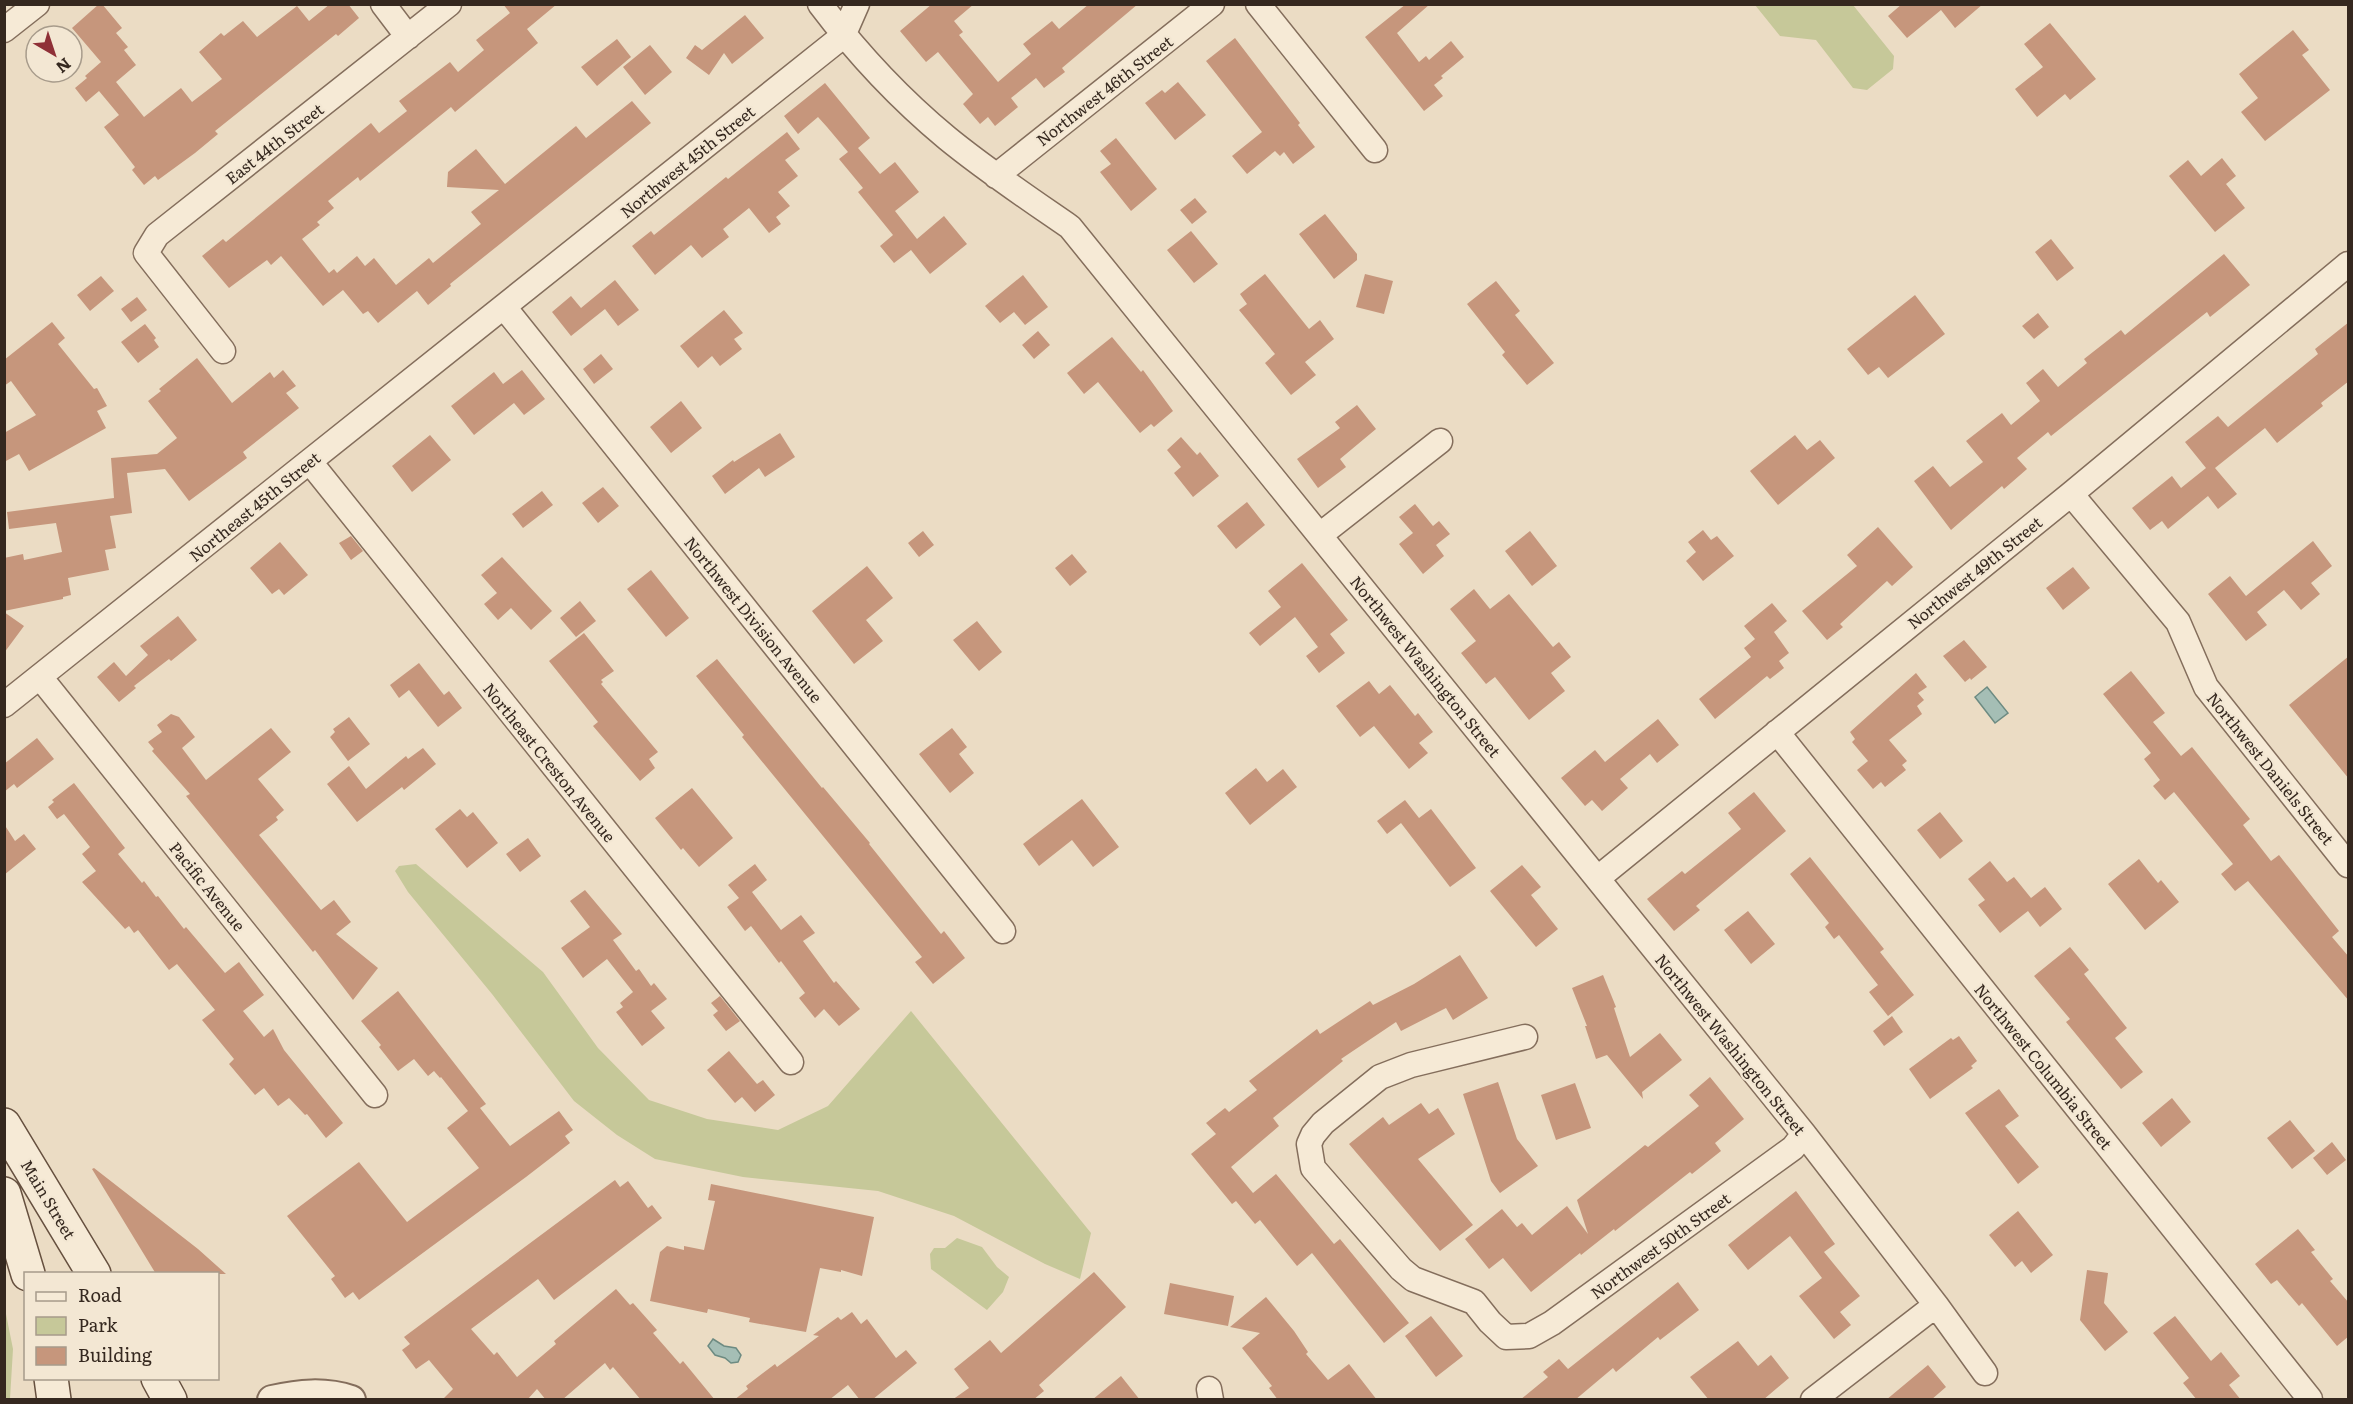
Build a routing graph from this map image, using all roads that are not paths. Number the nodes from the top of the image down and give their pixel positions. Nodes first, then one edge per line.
1 (38, 4) edge
2 (383, 4) edge
3 (449, 4) edge
4 (820, 4) edge
5 (857, 4) edge
6 (1212, 4) edge
7 (1258, 4) edge
8 (4, 30) edge
9 (843, 36) junction
10 (408, 37) junction
11 (1375, 150) dead end
12 (996, 176) junction
13 (2349, 264) edge
14 (504, 307) junction
15 (223, 351) dead end
16 (1440, 441) dead end
17 (310, 462) junction
18 (2071, 494) junction
19 (1320, 535) junction
20 (40, 677) junction
21 (4, 705) edge
22 (1777, 732) junction
23 (2349, 865) edge
24 (1598, 878) junction
25 (1004, 931) dead end
26 (1525, 1037) dead end
27 (791, 1062) dead end
28 (375, 1095) dead end
29 (4, 1125) edge
30 (1804, 1134) junction
31 (4, 1194) edge
32 (27, 1272) edge
33 (93, 1272) edge
34 (1936, 1305) junction
35 (1985, 1373) dead end
36 (51, 1380) edge
37 (159, 1380) edge
38 (2310, 1399) edge
39 (54, 1400) edge
40 (170, 1400) edge
41 (272, 1400) edge
42 (351, 1400) edge
43 (1814, 1400) edge

1 - 8 street
2 - 10 street
3 - 10 street, East 44th Street
4 - 9 street, Northwest Washington Street
5 - 9 street, Northwest 45th Street
6 - 12 street, Northwest 46th Street
7 - 11 street
9 - 12 street, Northwest Washington Street
9 - 14 street, Northwest 45th Street
10 - 15 street, East 44th Street
12 - 19 street, Northwest Washington Street
13 - 18 street, Northwest 49th Street
14 - 17 street, Northeast 45th Street
14 - 25 street, Northwest Division Avenue
16 - 19 street
17 - 20 street, Northeast 45th Street
17 - 27 street, Northeast Creston Avenue
18 - 22 street, Northwest 49th Street
18 - 23 street, Northwest Daniels Street
19 - 24 street, Northwest Washington Street
20 - 21 street, Northeast 45th Street
20 - 28 street, Pacific Avenue
22 - 24 street, Northwest 49th Street
22 - 38 street, Northwest Columbia Street
24 - 30 street, Northwest Washington Street
26 - 30 street, Northwest 50th Street
29 - 33 main road, Main Street
30 - 34 street, Northwest Washington Street
31 - 32 main road
34 - 35 street, Northwest Washington Street
34 - 43 street
36 - 39 main road
37 - 40 main road
41 - 42 street

